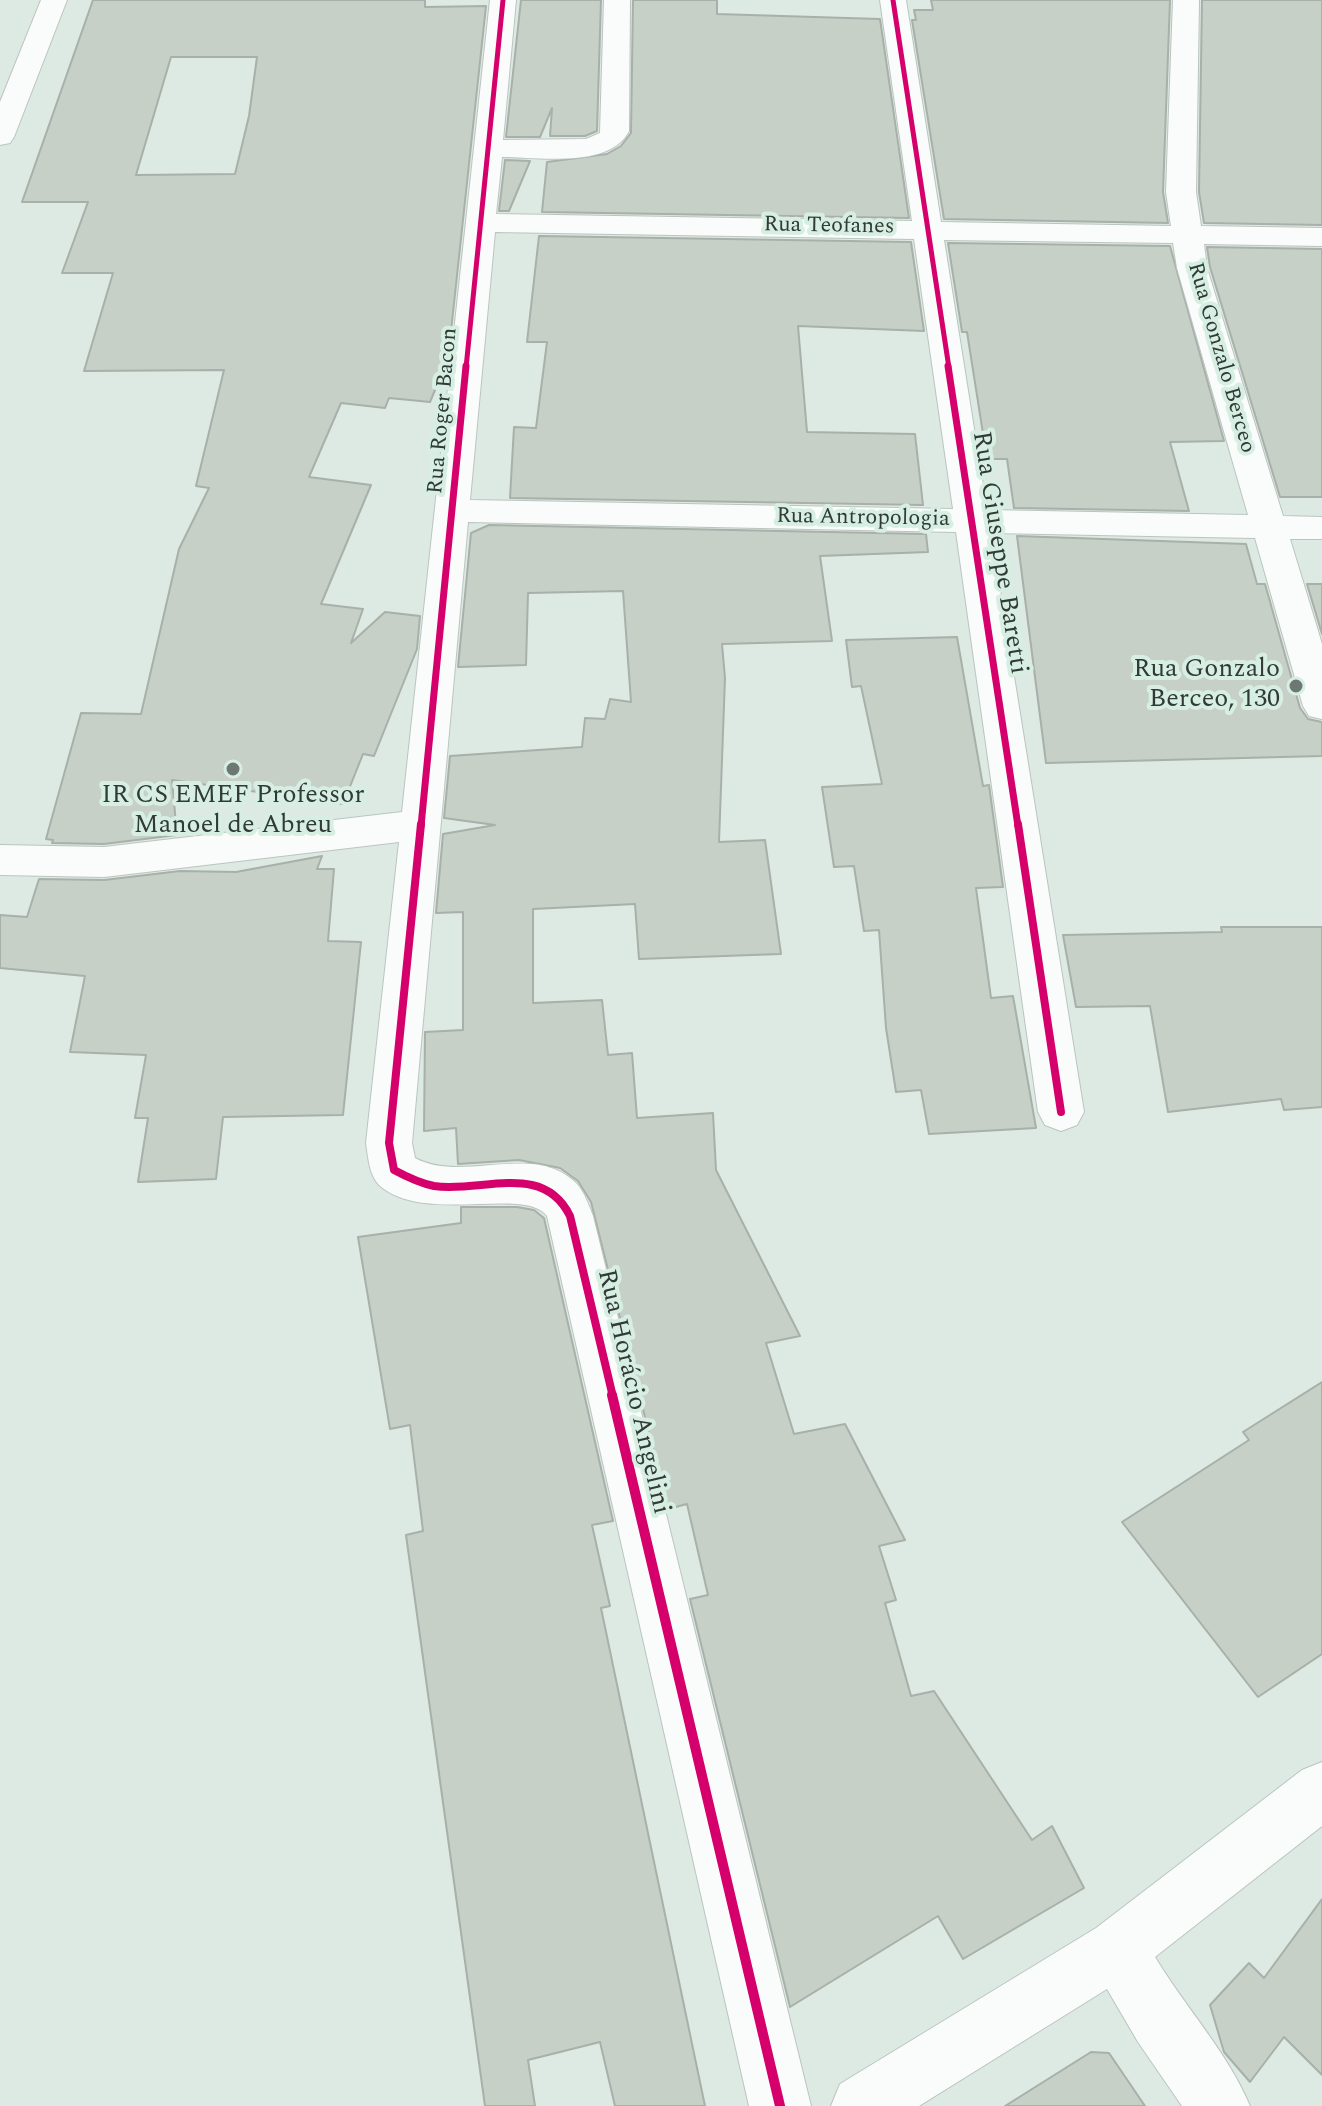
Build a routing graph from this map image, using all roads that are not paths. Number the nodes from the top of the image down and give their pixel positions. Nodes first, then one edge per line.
1 (54, 0) edge
2 (503, 0) edge
3 (617, 0) edge
4 (893, 0) edge
5 (1186, 0) edge
6 (0, 137) edge
7 (488, 149) junction
8 (480, 223) junction
9 (928, 230) junction
10 (1186, 234) junction
11 (1322, 237) edge
12 (453, 511) junction
13 (973, 520) junction
14 (1269, 527) junction
15 (1322, 528) edge
16 (1322, 706) edge
17 (418, 825) junction
18 (0, 860) edge
19 (1061, 1112) dead end
20 (1322, 1790) edge
21 (1117, 1949) junction
22 (780, 2106) edge
23 (862, 2106) edge
24 (1219, 2106) edge

1 - 6 street
2 - 7 street, Rua Roger Bacon
3 - 7 street
4 - 9 street, Rua Giuseppe Baretti
5 - 10 street, Rua Gonzalo Berceo
7 - 8 street, Rua Roger Bacon
8 - 9 street, Rua Teofanes
8 - 12 street, Rua Roger Bacon
9 - 10 street, Rua Teofanes
9 - 13 street, Rua Giuseppe Baretti
10 - 11 street, Rua Teofanes
10 - 14 street, Rua Gonzalo Berceo
12 - 13 street, Rua Antropologia
12 - 17 street, Rua Roger Bacon
13 - 14 street, Rua Antropologia
13 - 19 street, Rua Giuseppe Baretti
14 - 15 street, Rua Antropologia
14 - 16 street, Rua Gonzalo Berceo
17 - 18 street
17 - 22 street, Rua Horácio Angelini
20 - 21 street
21 - 23 street
21 - 24 street

